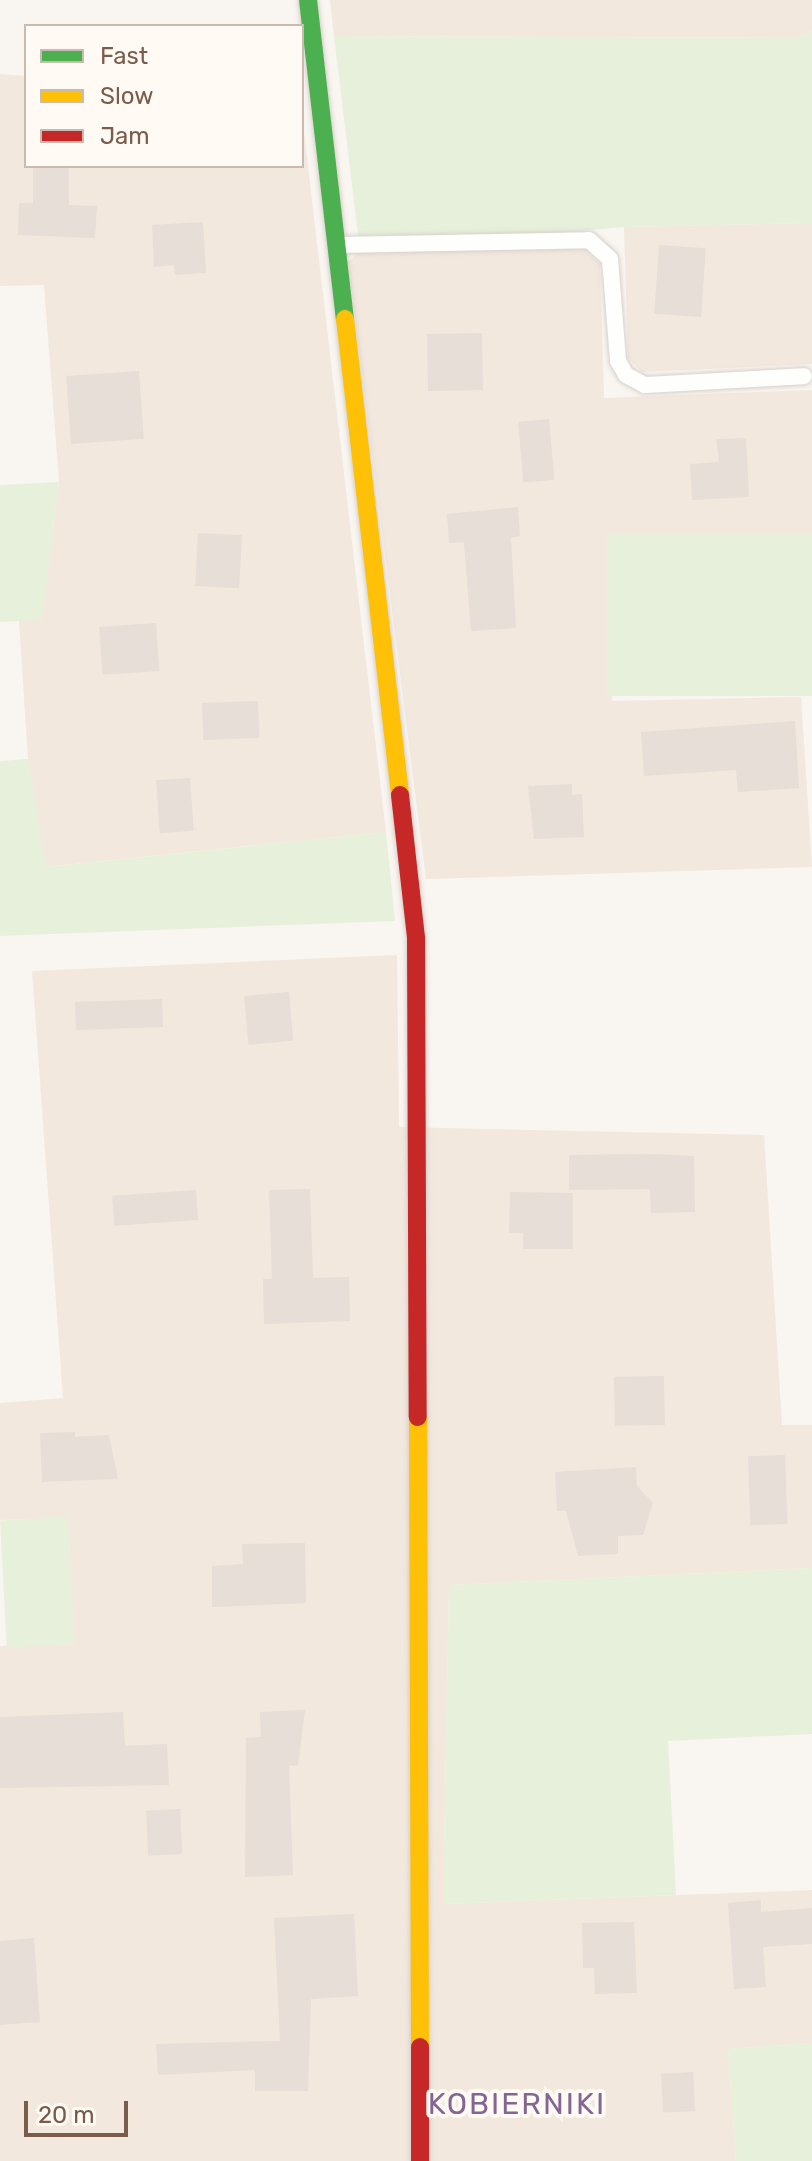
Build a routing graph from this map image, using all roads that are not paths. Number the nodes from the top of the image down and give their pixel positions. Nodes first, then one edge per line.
1 (308, 0) edge
2 (335, 245) junction
3 (804, 376) dead end
4 (420, 2161) edge

1 - 2 street
2 - 3 lane
2 - 4 street

